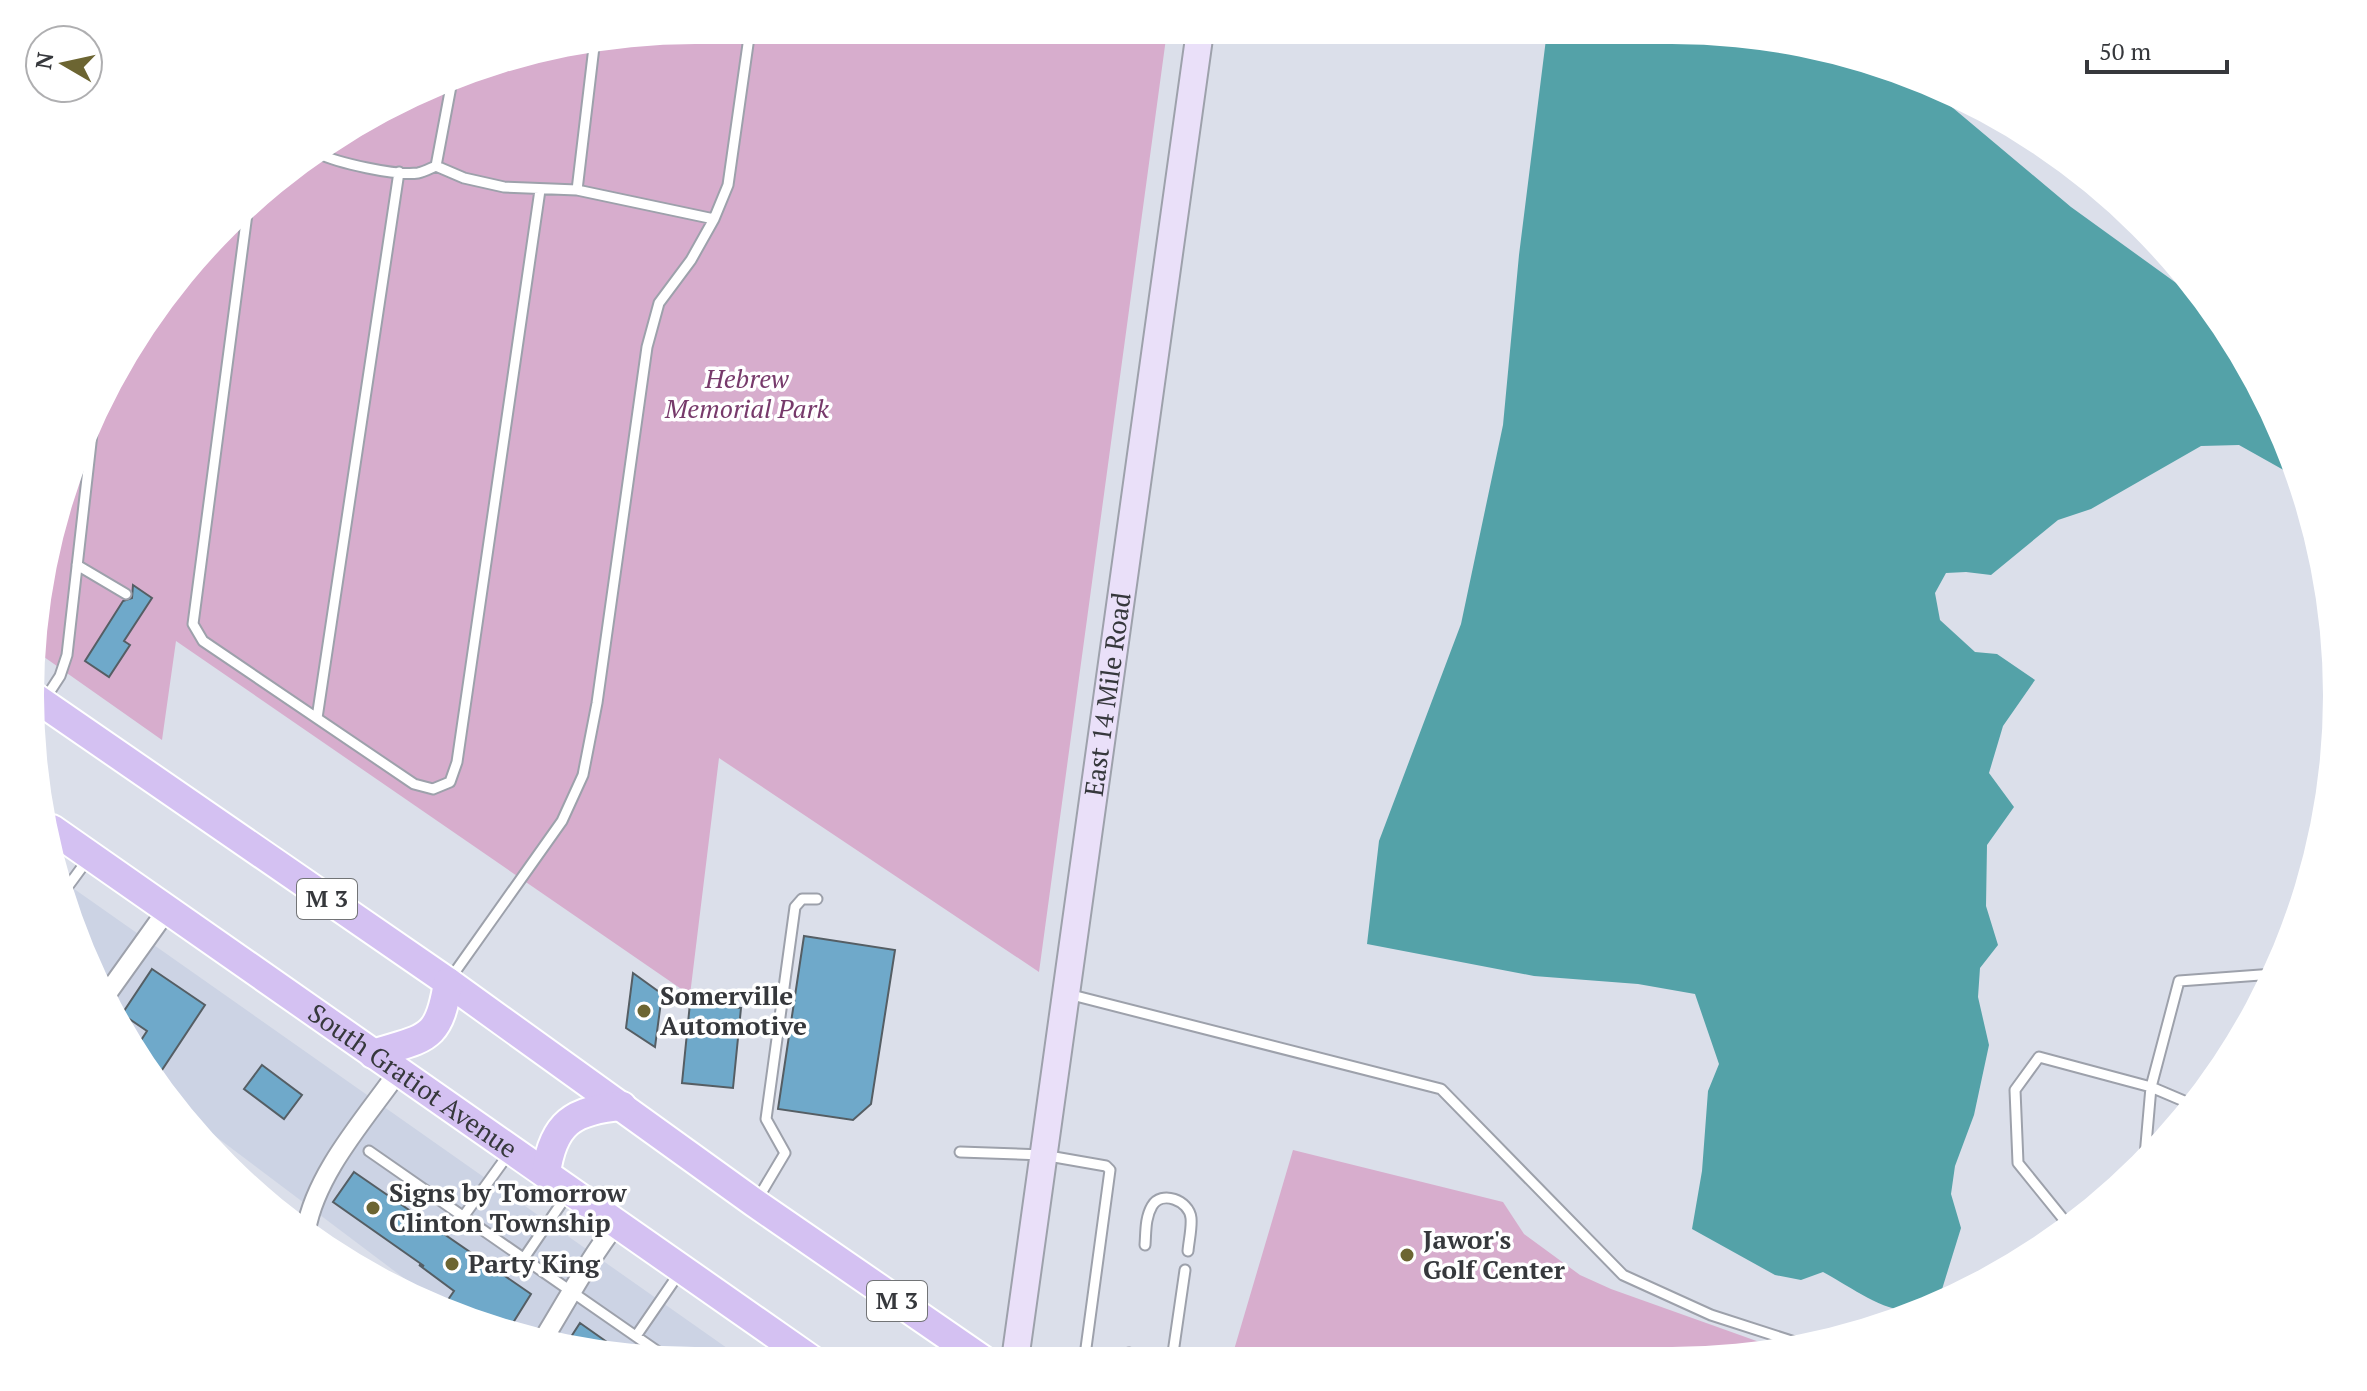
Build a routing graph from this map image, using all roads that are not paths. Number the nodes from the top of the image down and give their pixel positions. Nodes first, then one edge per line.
1 (748, 44) edge
2 (1198, 44) edge
3 (593, 53) edge
4 (450, 93) edge
5 (328, 159) edge
6 (436, 166) junction
7 (399, 172) junction
8 (540, 190) junction
9 (577, 190) junction
10 (714, 219) junction
11 (246, 225) edge
12 (89, 459) edge
13 (77, 565) junction
14 (126, 594) dead end
15 (44, 691) edge
16 (44, 703) edge
17 (317, 718) junction
18 (59, 834) edge
19 (90, 856) junction
20 (72, 881) edge
21 (817, 899) dead end
22 (167, 910) junction
23 (2260, 975) edge
24 (448, 982) junction
25 (112, 986) edge
26 (1064, 994) junction
27 (373, 1054) junction
28 (398, 1072) junction
29 (2151, 1087) junction
30 (2181, 1100) edge
31 (622, 1106) junction
32 (2146, 1141) edge
33 (511, 1150) junction
34 (369, 1151) dead end
35 (960, 1152) dead end
36 (1043, 1155) junction
37 (546, 1173) junction
38 (571, 1191) junction
39 (755, 1203) junction
40 (463, 1217) junction
41 (2061, 1217) edge
42 (309, 1219) edge
43 (617, 1223) junction
44 (1145, 1245) dead end
45 (1188, 1251) dead end
46 (524, 1258) junction
47 (682, 1269) junction
48 (1185, 1270) dead end
49 (574, 1291) junction
50 (549, 1330) edge
51 (636, 1336) junction
52 (1780, 1337) edge
53 (650, 1346) edge
54 (776, 1347) edge
55 (964, 1347) edge
56 (1017, 1347) edge
57 (1086, 1347) edge
58 (1174, 1347) edge

1 - 10 lane
2 - 26 main road, East 14 Mile Road
3 - 9 lane
4 - 6 lane
5 - 7 lane
6 - 7 lane
6 - 8 lane
7 - 17 lane
8 - 9 lane
8 - 17 lane
9 - 10 lane
10 - 24 lane
11 - 17 lane
12 - 13 lane
13 - 14 lane
13 - 15 lane
16 - 24 main road, M 3
18 - 19 main road, South Gratiot Avenue
19 - 20 lane
19 - 22 main road, South Gratiot Avenue
21 - 39 lane
22 - 25 street
22 - 27 main road, South Gratiot Avenue
23 - 29 lane
24 - 27 main road
24 - 31 main road, M 3
26 - 36 main road, East 14 Mile Road
26 - 52 lane
27 - 28 main road, South Gratiot Avenue
28 - 33 main road, South Gratiot Avenue
28 - 42 street
29 - 30 lane
29 - 32 lane
29 - 41 lane
31 - 37 main road
31 - 39 main road, M 3
33 - 37 main road, South Gratiot Avenue
33 - 40 lane
34 - 40 lane
35 - 36 lane
36 - 56 main road, East 14 Mile Road
36 - 57 lane
37 - 38 main road, South Gratiot Avenue
38 - 43 main road, South Gratiot Avenue
38 - 46 lane
39 - 55 main road, M 3
40 - 46 lane
43 - 47 main road, South Gratiot Avenue
43 - 49 street
44 - 45 lane
46 - 49 lane
47 - 51 lane
47 - 54 main road, South Gratiot Avenue
48 - 58 lane
49 - 50 street
49 - 51 lane
51 - 53 lane

